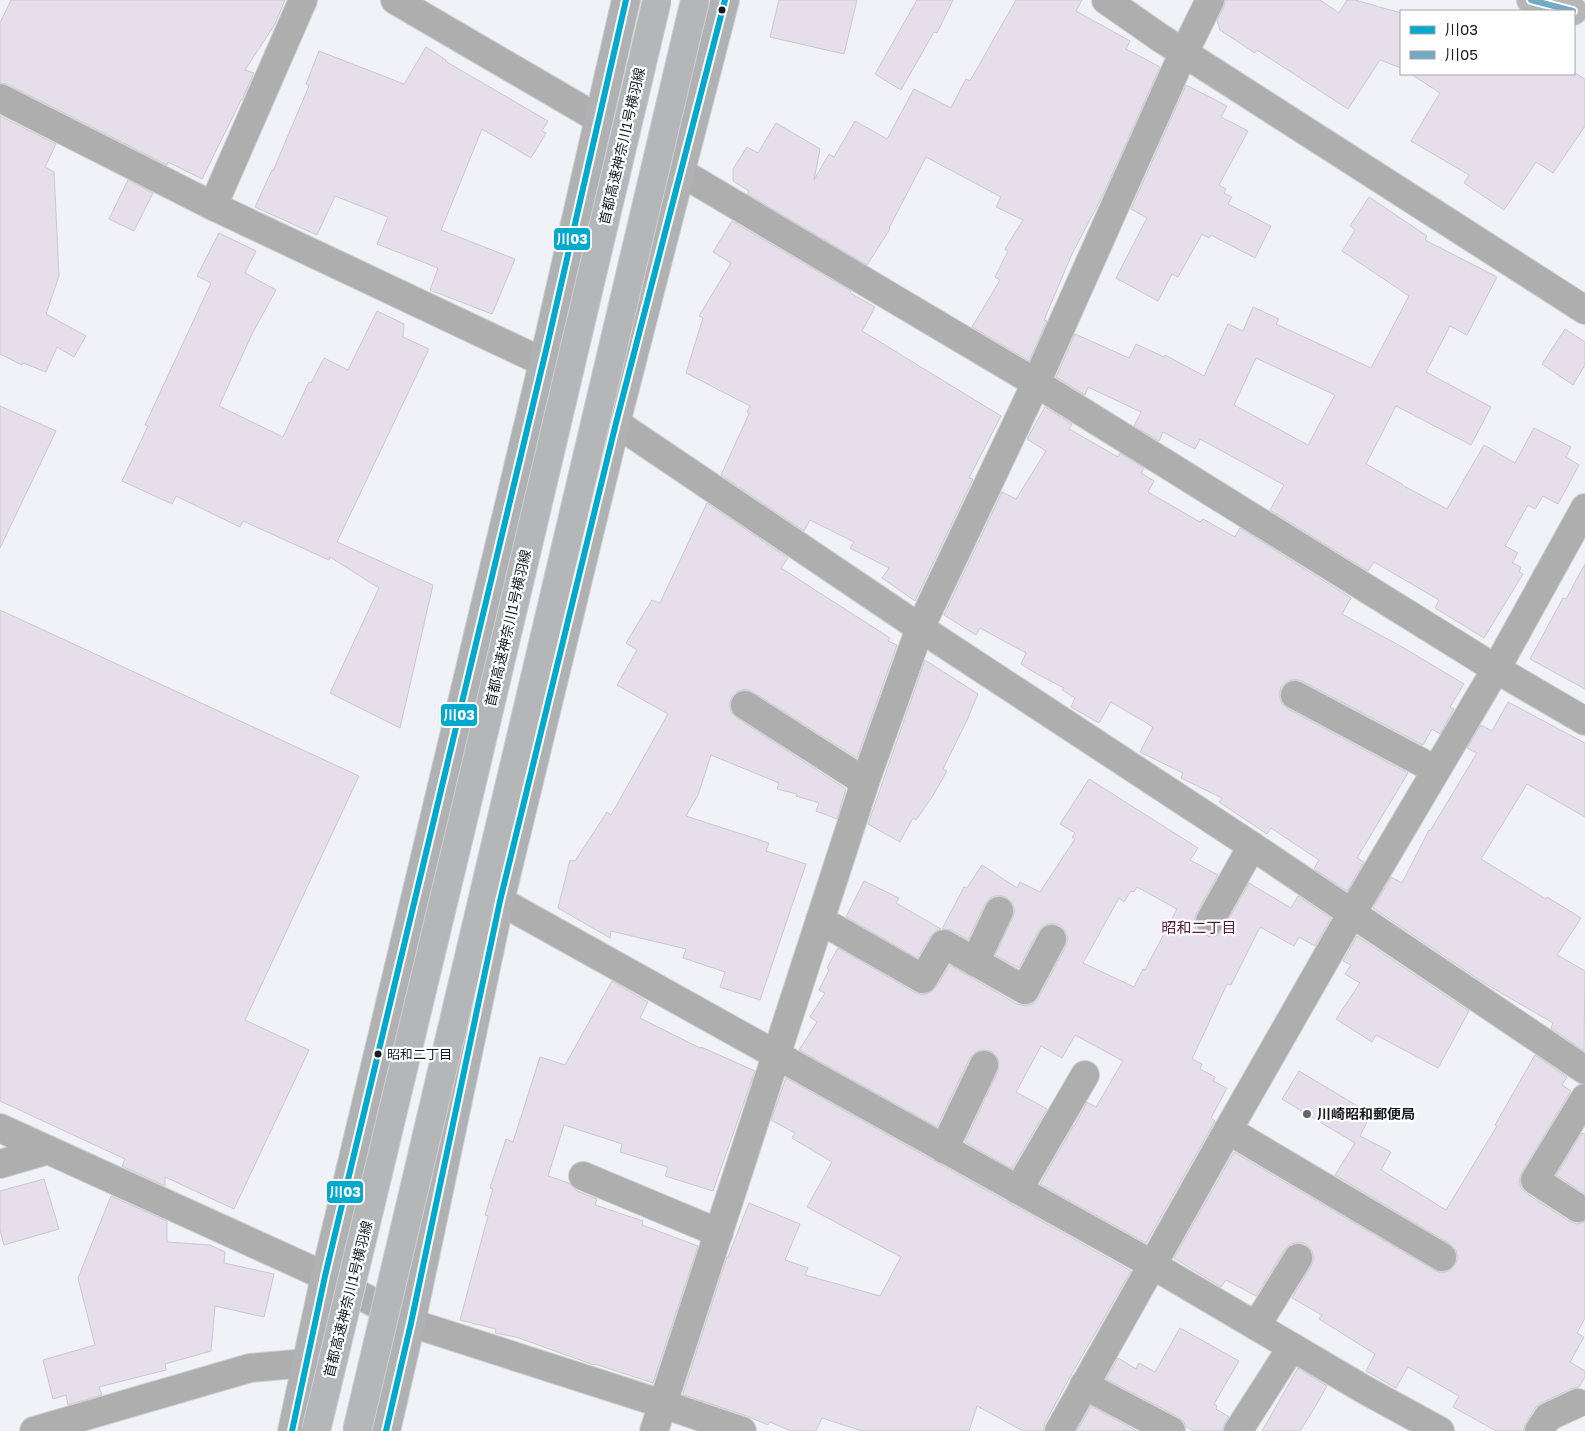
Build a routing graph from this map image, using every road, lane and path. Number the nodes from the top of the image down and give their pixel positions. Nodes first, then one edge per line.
1 (303, 0) edge
2 (395, 0) edge
3 (626, 0) edge
4 (657, 0) edge
5 (695, 0) edge
6 (725, 0) edge
7 (1106, 0) edge
8 (1210, 0) edge
9 (1531, 0) edge
10 (1570, 10) edge
11 (1184, 53) junction
12 (0, 98) edge
13 (599, 119) junction
14 (682, 173) junction
15 (214, 206) junction
16 (1585, 310) edge
17 (543, 362) junction
18 (1036, 383) junction
19 (616, 423) junction
20 (1585, 508) edge
21 (920, 628) junction
22 (1496, 669) junction
23 (1295, 695) dead end
24 (745, 706) dead end
25 (1585, 721) edge
26 (1436, 770) junction
27 (865, 782) junction
28 (1252, 846) junction
29 (500, 901) junction
30 (999, 911) dead end
31 (1352, 912) junction
32 (820, 920) junction
33 (1210, 921) dead end
34 (1052, 939) dead end
35 (975, 962) junction
36 (777, 1055) junction
37 (984, 1065) dead end
38 (1585, 1070) edge
39 (1085, 1075) dead end
40 (1585, 1098) edge
41 (0, 1128) edge
42 (1228, 1130) junction
43 (944, 1149) junction
44 (48, 1150) junction
45 (0, 1164) edge
46 (583, 1176) dead end
47 (1018, 1190) junction
48 (1578, 1208) dead end
49 (719, 1233) junction
50 (1442, 1257) dead end
51 (1298, 1258) dead end
52 (1152, 1265) junction
53 (325, 1276) junction
54 (411, 1323) junction
55 (1256, 1326) junction
56 (1292, 1347) junction
57 (308, 1364) junction
58 (1084, 1385) junction
59 (1578, 1403) dead end
60 (663, 1404) junction
61 (34, 1431) edge
62 (292, 1431) edge
63 (316, 1431) edge
64 (357, 1431) edge
65 (386, 1431) edge
66 (654, 1431) edge
67 (742, 1431) edge
68 (1059, 1431) edge
69 (1171, 1431) edge
70 (1238, 1431) edge
71 (1440, 1431) edge
72 (1539, 1431) edge

1 - 15 street
2 - 13 street
3 - 13 main road
4 - 63 highway, 首都高速神奈川1号横羽線, bridge
5 - 64 highway, bridge
6 - 14 main road
7 - 11 street
8 - 11 street
9 - 10 highway
11 - 16 street
11 - 18 street
12 - 15 street
13 - 17 main road
14 - 18 street
14 - 19 main road
15 - 17 street
17 - 53 main road
18 - 21 street
18 - 22 street
19 - 21 street
19 - 29 main road
20 - 22 street
21 - 27 street
21 - 28 street
22 - 25 street
22 - 26 street
23 - 26 street
24 - 27 street
26 - 31 street
27 - 32 street
28 - 31 street
28 - 33 street
29 - 36 street
29 - 54 main road
30 - 35 street
31 - 38 street
31 - 42 street
32 - 35 street
32 - 36 street
34 - 35 street
36 - 43 street
36 - 49 street
37 - 43 street
39 - 47 street
40 - 48 street
41 - 44 street
42 - 50 street
42 - 52 street
43 - 47 street
44 - 45 street
44 - 53 street
46 - 49 street
47 - 52 street
49 - 60 street
51 - 55 street
52 - 55 street
52 - 58 street
53 - 54 street
53 - 57 main road
54 - 60 street
54 - 65 main road
55 - 56 street
56 - 70 street
56 - 71 street
57 - 61 street
57 - 62 main road
58 - 68 street
58 - 69 street
59 - 72 street
60 - 66 street
60 - 67 street

